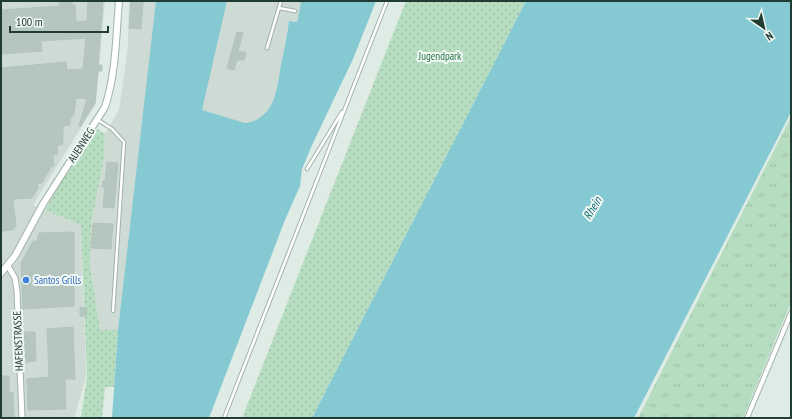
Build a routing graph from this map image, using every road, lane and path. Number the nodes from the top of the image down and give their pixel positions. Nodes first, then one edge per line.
1 (119, 1) edge
2 (281, 1) edge
3 (387, 1) edge
4 (279, 8) junction
5 (295, 11) dead end
6 (267, 48) dead end
7 (345, 106) junction
8 (97, 120) junction
9 (307, 169) dead end
10 (8, 266) junction
11 (1, 273) edge
12 (113, 311) dead end
13 (791, 313) edge
14 (22, 418) edge
15 (224, 418) edge
16 (747, 418) edge

1 - 8 street, AUENWEG
2 - 4 lane
3 - 7 lane
4 - 5 lane
4 - 6 lane
7 - 9 lane
7 - 15 lane
8 - 10 street, AUENWEG
8 - 12 lane
10 - 11 street, AUENWEG
10 - 14 street, HAFENSTRASSE
13 - 16 street

